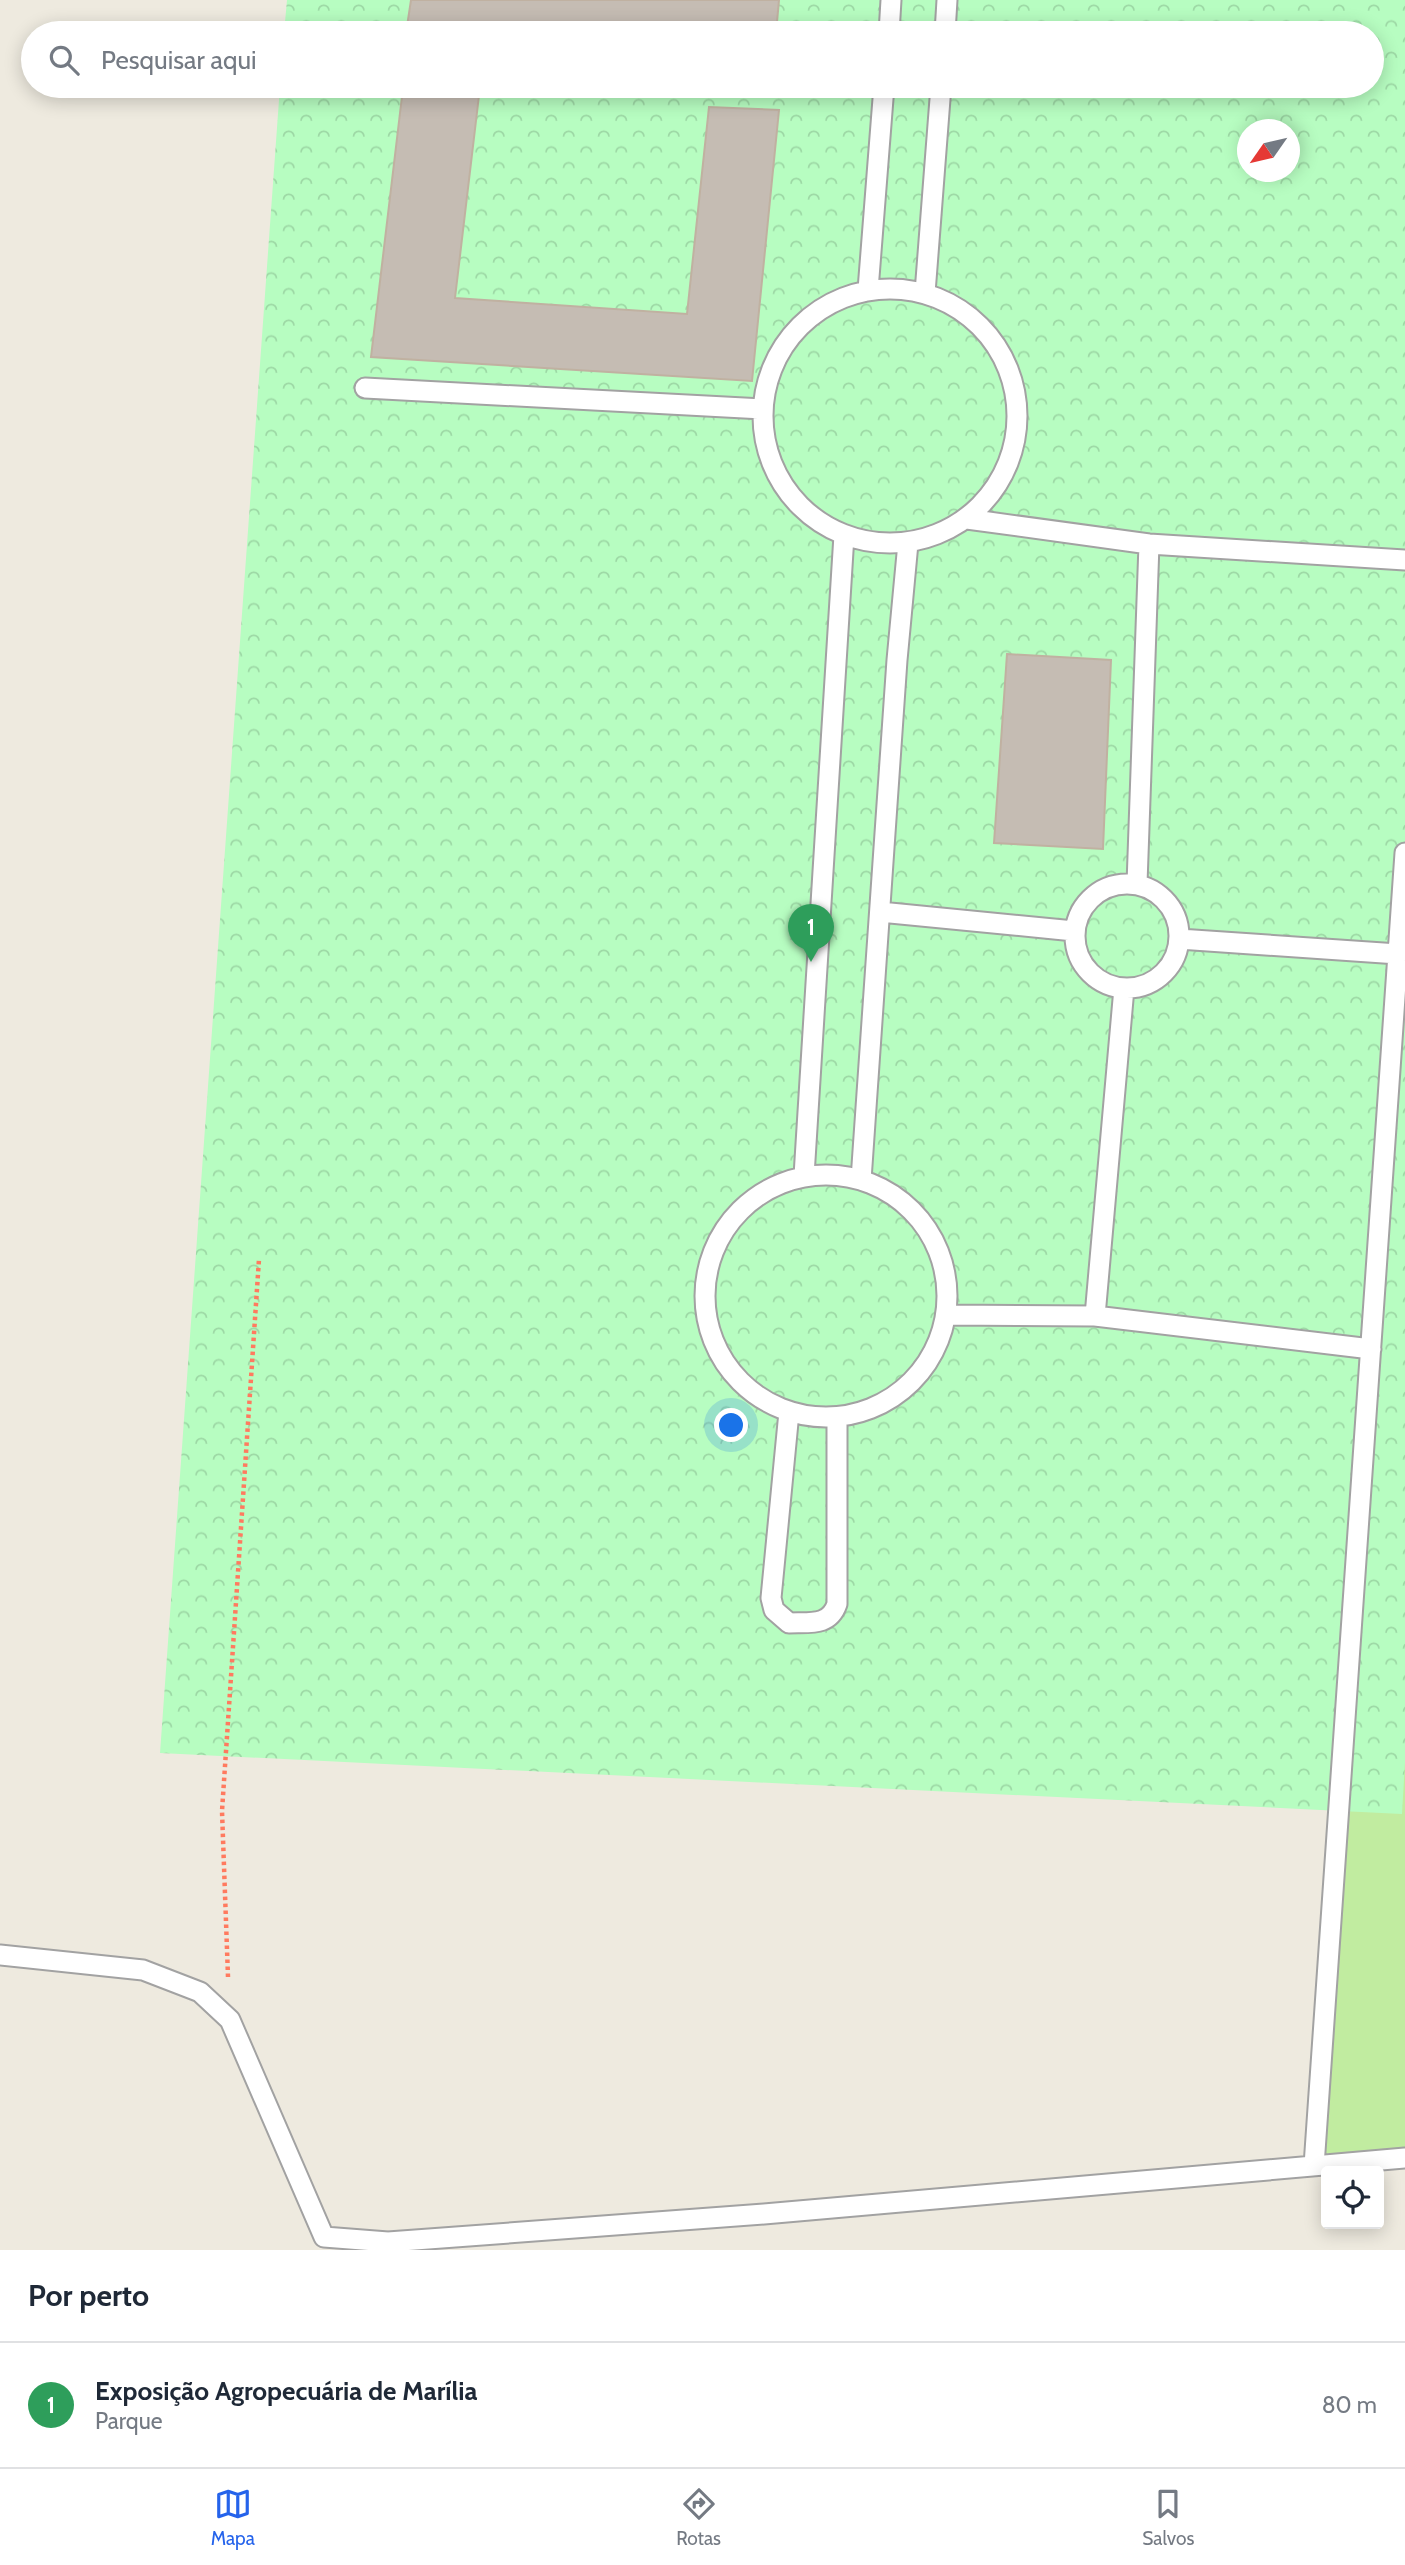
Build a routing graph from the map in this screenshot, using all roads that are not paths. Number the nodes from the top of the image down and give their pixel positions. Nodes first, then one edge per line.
1 (891, 0) edge
2 (947, 0) edge
3 (889, 21) edge
4 (946, 21) edge
5 (883, 98) edge
6 (940, 98) edge
7 (868, 290) junction
8 (925, 293) junction
9 (365, 388) dead end
10 (763, 409) junction
11 (967, 519) junction
12 (844, 535) junction
13 (908, 543) junction
14 (1149, 544) junction
15 (1405, 560) edge
16 (1405, 853) edge
17 (1137, 884) junction
18 (880, 912) junction
19 (1074, 931) junction
20 (1180, 939) junction
21 (1398, 954) junction
22 (1124, 988) junction
23 (804, 1176) junction
24 (861, 1180) junction
25 (946, 1315) junction
26 (1095, 1316) junction
27 (1371, 1349) junction
28 (789, 1412) junction
29 (837, 1417) junction
30 (0, 1955) edge
31 (1405, 2158) edge
32 (1314, 2165) junction

1 - 3 lane
2 - 4 lane
5 - 7 lane
6 - 8 lane
7 - 8 lane
7 - 10 lane
8 - 11 lane
9 - 10 lane
10 - 12 lane
11 - 13 lane
11 - 14 lane
12 - 13 lane
12 - 23 lane
13 - 18 lane
14 - 15 lane
14 - 17 lane
16 - 21 lane
17 - 19 lane
17 - 20 lane
18 - 19 lane
18 - 24 lane
19 - 22 lane
20 - 21 lane
20 - 22 lane
21 - 27 lane
22 - 26 lane
23 - 24 lane
23 - 28 lane
24 - 25 lane
25 - 26 lane
25 - 29 lane
26 - 27 lane
27 - 32 lane
28 - 29 lane
28 - 29 lane
30 - 32 lane
31 - 32 lane

